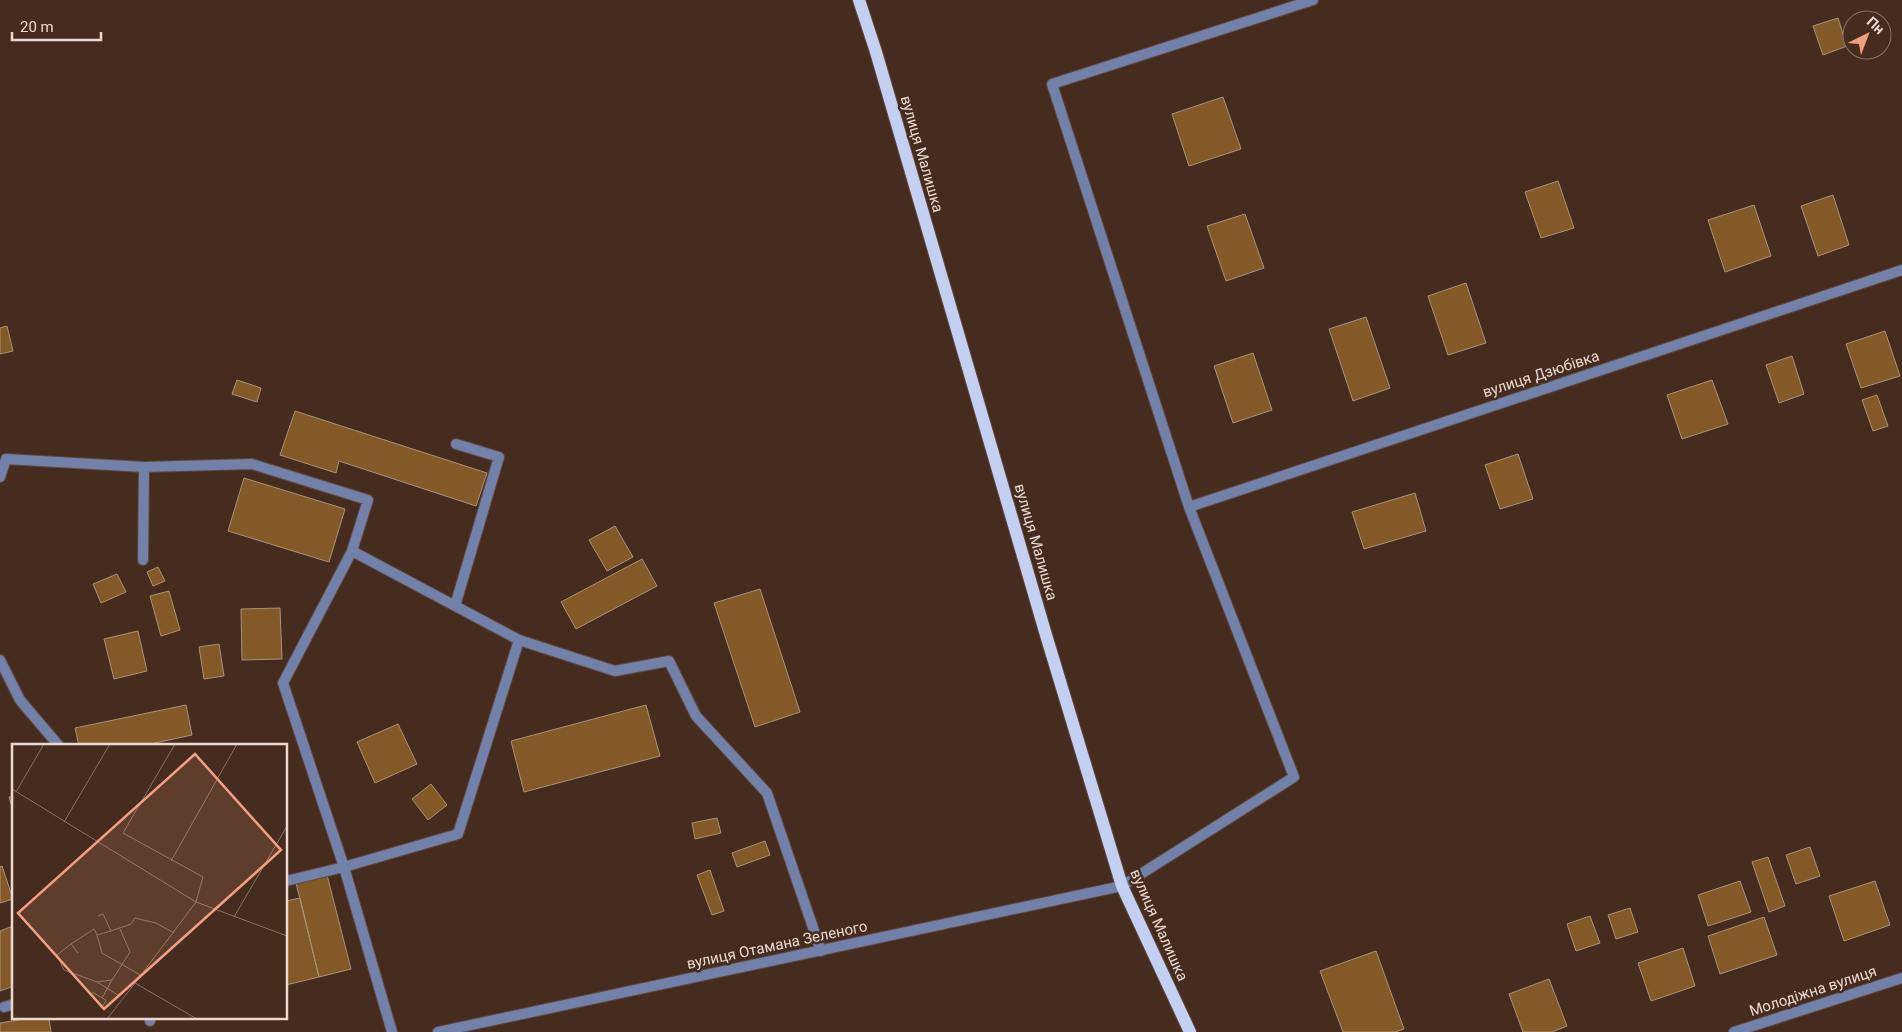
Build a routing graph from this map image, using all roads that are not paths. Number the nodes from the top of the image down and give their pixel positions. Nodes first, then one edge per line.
1 (859, 0) edge
2 (1313, 0) edge
3 (1902, 270) edge
4 (456, 444) dead end
5 (144, 467) junction
6 (0, 477) edge
7 (1189, 507) junction
8 (352, 551) junction
9 (143, 560) dead end
10 (456, 606) junction
11 (519, 640) junction
12 (0, 660) edge
13 (57, 744) edge
14 (344, 867) junction
15 (288, 881) edge
16 (1122, 886) junction
17 (821, 951) junction
18 (1902, 978) edge
19 (392, 1032) edge
20 (438, 1032) edge
21 (1190, 1032) edge
22 (1734, 1032) edge

1 - 16 main road, вулиця Малишка
2 - 7 street
3 - 7 street, вулиця Дзюбівка
4 - 10 street
5 - 6 street
5 - 8 street
5 - 9 street
7 - 16 street
8 - 10 street
8 - 14 street
10 - 11 street
11 - 14 street
11 - 17 street
12 - 13 street
14 - 15 street
14 - 19 street
16 - 17 street, вулиця Отамана Зеленого
16 - 21 main road, вулиця Малишка
17 - 20 street, вулиця Отамана Зеленого
18 - 22 street, Молодіжна вулиця

